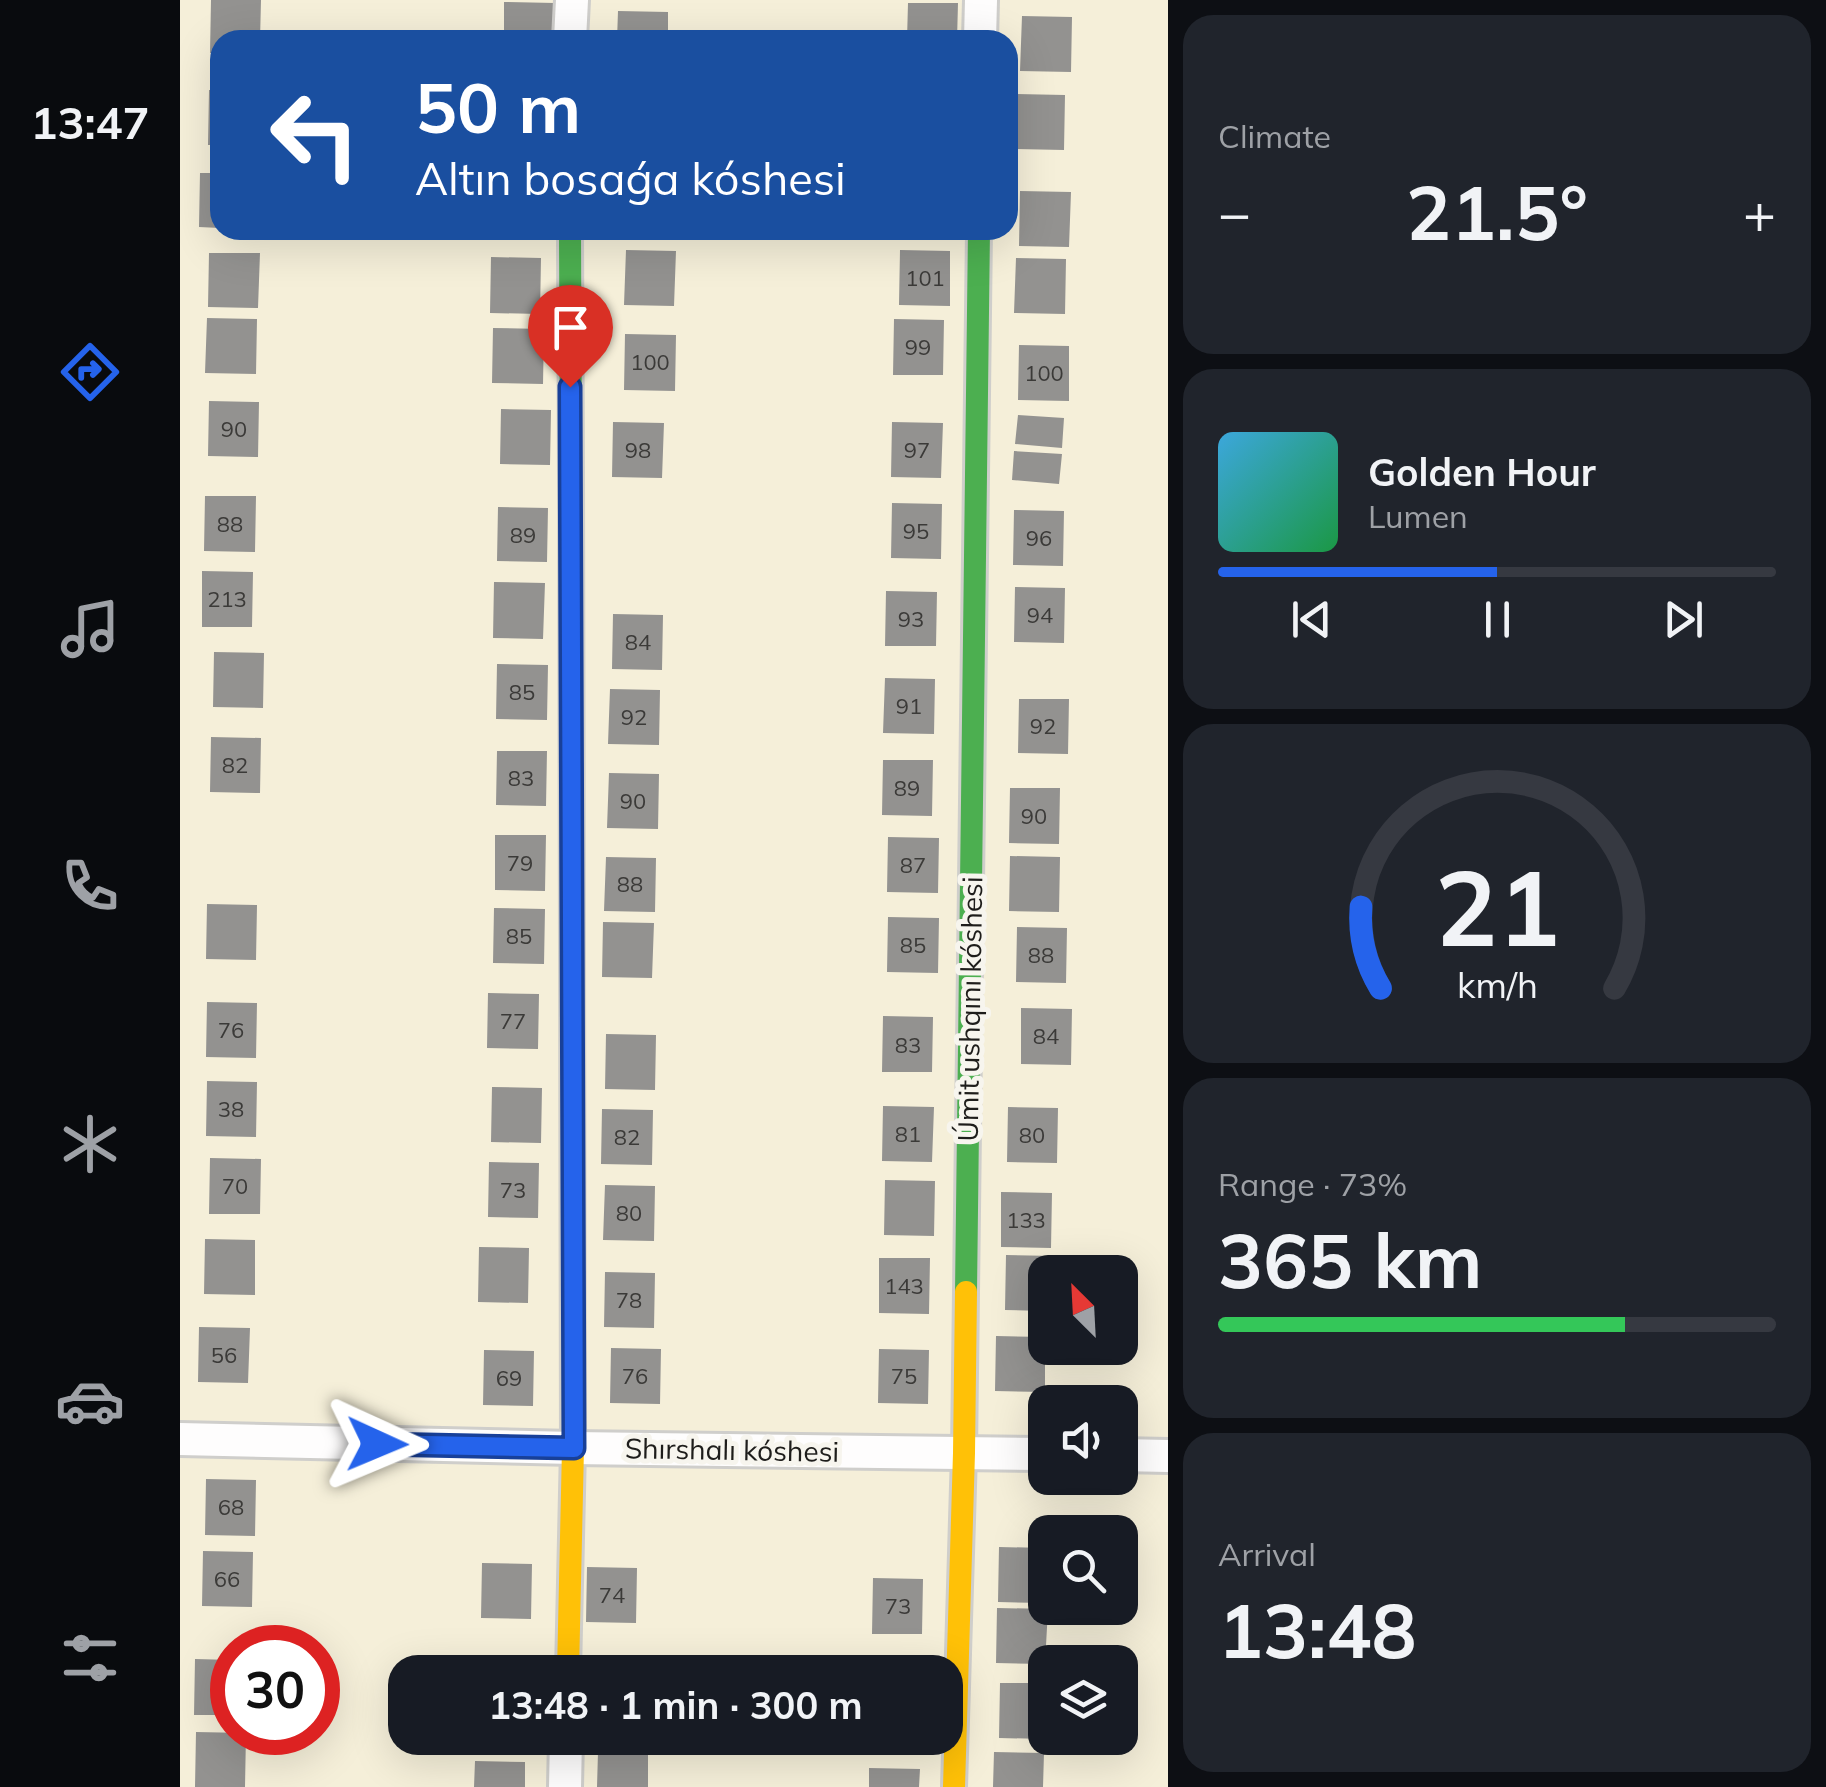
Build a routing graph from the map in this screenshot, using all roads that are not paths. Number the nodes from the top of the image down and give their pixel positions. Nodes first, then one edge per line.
1 (572, 0) edge
2 (981, 0) edge
3 (570, 30) edge
4 (980, 30) edge
5 (570, 240) edge
6 (980, 240) edge
7 (180, 1439) edge
8 (574, 1448) junction
9 (964, 1453) junction
10 (1028, 1454) edge
11 (1138, 1455) edge
12 (1168, 1456) edge
13 (568, 1655) edge
14 (566, 1755) edge
15 (565, 1787) edge
16 (954, 1787) edge

1 - 3 street
2 - 4 street
5 - 8 street
6 - 9 street, Úmit ushqını kóshesi
7 - 8 street, Shırshalı kóshesi
8 - 9 street, Shırshalı kóshesi
8 - 13 street
9 - 10 street, Shırshalı kóshesi
9 - 16 street, Úmit ushqını kóshesi
11 - 12 street
14 - 15 street

